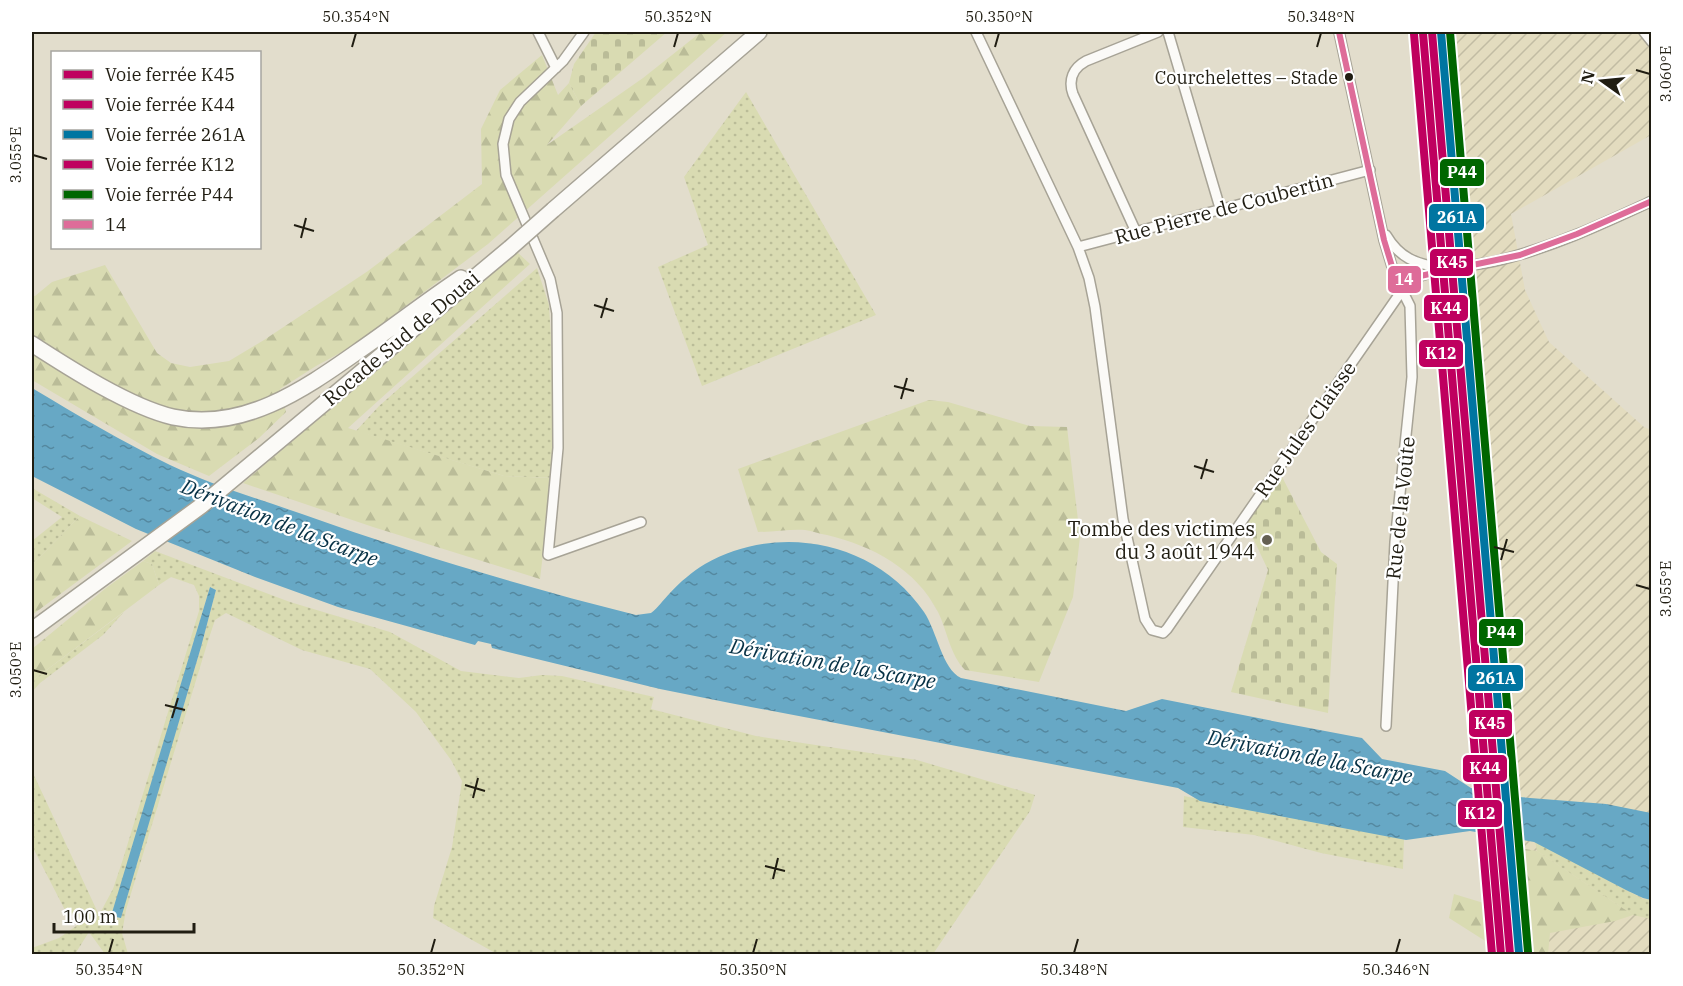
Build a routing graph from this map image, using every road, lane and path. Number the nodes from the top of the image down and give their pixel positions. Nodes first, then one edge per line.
1 (538, 32) edge
2 (584, 32) edge
3 (747, 32) edge
4 (759, 32) edge
5 (976, 32) edge
6 (1158, 32) edge
7 (1168, 32) edge
8 (1339, 32) edge
9 (1644, 32) edge
10 (1652, 42) edge
11 (556, 68) junction
12 (1370, 170) junction
13 (1652, 201) edge
14 (551, 207) junction
15 (1220, 208) junction
16 (1383, 228) junction
17 (1136, 232) junction
18 (508, 245) junction
19 (1078, 247) junction
20 (1410, 260) junction
21 (1451, 268) junction
22 (471, 271) junction
23 (1395, 272) junction
24 (1411, 279) junction
25 (1402, 292) junction
26 (1392, 305) junction
27 (32, 344) edge
28 (234, 473) junction
29 (640, 522) dead end
30 (136, 549) junction
31 (32, 621) edge
32 (32, 630) edge
33 (1386, 726) dead end

1 - 11 street
2 - 11 street
3 - 14 highway, Rocade Sud de Douai
4 - 14 highway, Rocade Sud de Douai
5 - 19 street
6 - 17 street
7 - 15 street
8 - 12 street
9 - 10 street
11 - 29 street
12 - 15 street, Rue Pierre de Coubertin
12 - 16 street
13 - 21 street
14 - 18 highway, Rocade Sud de Douai
15 - 17 street, Rue Pierre de Coubertin
16 - 20 street
16 - 23 street
17 - 19 street, Rue Pierre de Coubertin
18 - 22 highway, Rocade Sud de Douai
18 - 28 highway, Rocade Sud de Douai
19 - 26 street, Rue Jules Claisse
20 - 21 street
20 - 23 street
20 - 24 street
21 - 24 street
22 - 27 highway
22 - 28 highway, Rocade Sud de Douai
23 - 24 street
23 - 26 street, Rue Jules Claisse
24 - 25 street, Rue Jules Claisse
25 - 26 street, Rue Jules Claisse
25 - 33 street, Rue de la Voûte
28 - 30 highway, Rocade Sud de Douai
30 - 31 highway, Rocade Sud de Douai
30 - 32 highway, Rocade Sud de Douai

